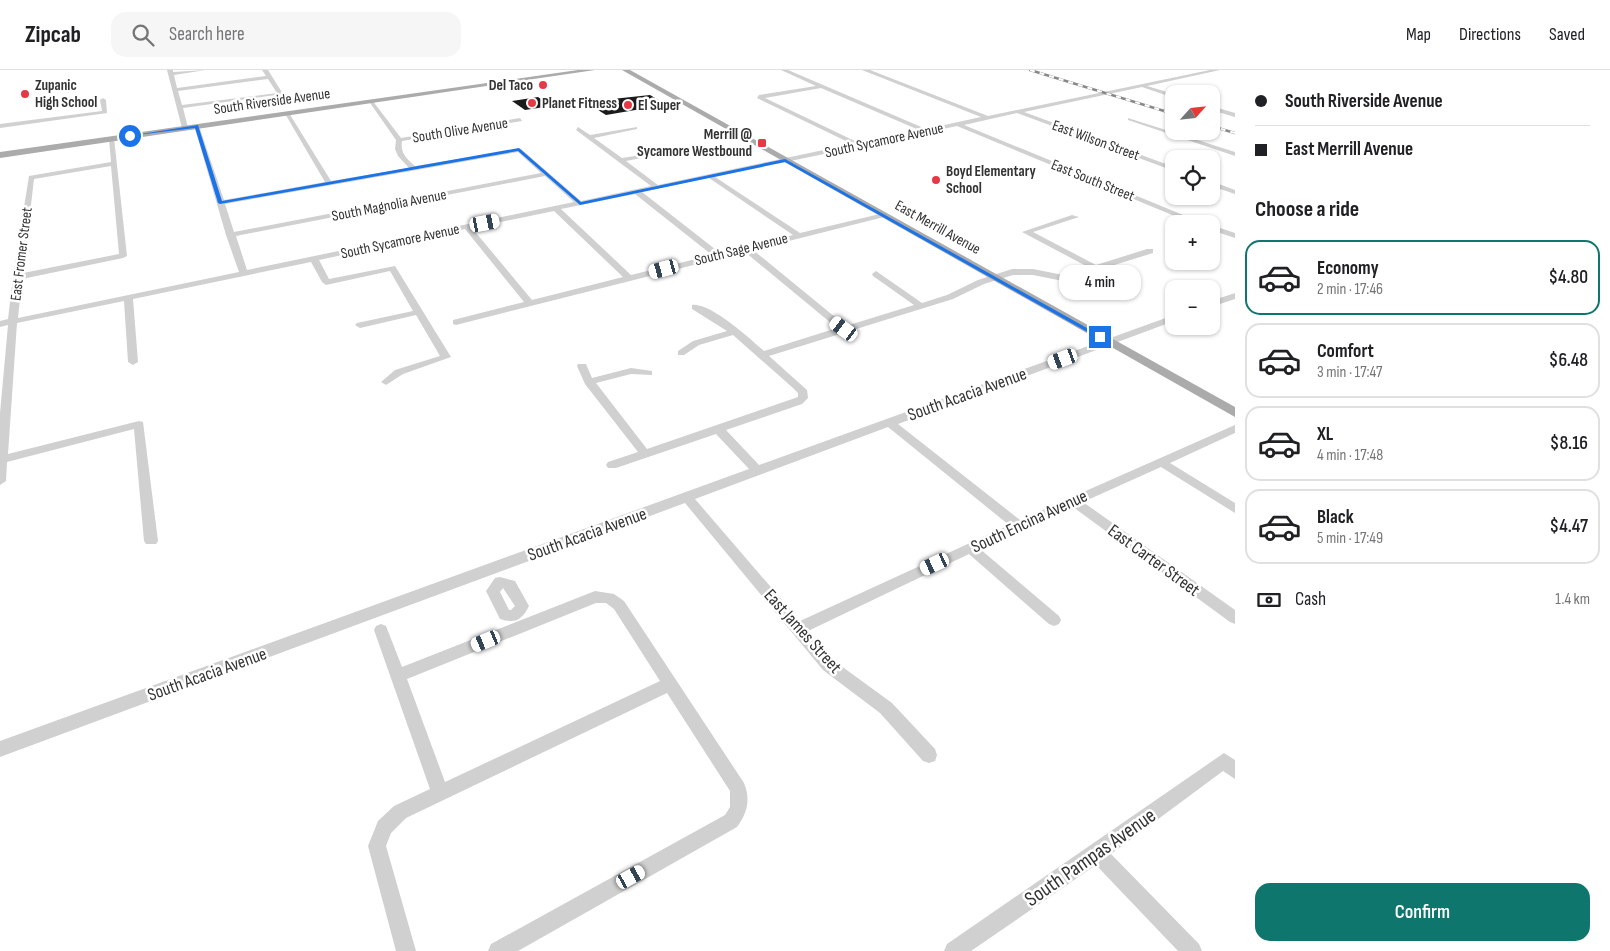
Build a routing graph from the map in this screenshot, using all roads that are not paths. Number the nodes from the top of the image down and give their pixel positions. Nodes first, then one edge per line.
1 (203, 70) edge
2 (265, 70) edge
3 (576, 70) edge
4 (592, 70) edge
5 (625, 70) edge
6 (784, 70) edge
7 (865, 70) edge
8 (1196, 70) edge
9 (1217, 70) edge
10 (170, 72) edge
11 (1205, 72) junction
12 (269, 78) junction
13 (822, 86) junction
14 (1141, 86) junction
15 (175, 90) junction
16 (1165, 93) edge
17 (103, 100) dead end
18 (370, 101) junction
19 (1228, 105) dead end
20 (1220, 106) edge
21 (180, 107) junction
22 (1220, 110) edge
23 (1019, 112) junction
24 (286, 113) junction
25 (1235, 115) edge
26 (988, 118) junction
27 (1130, 119) dead end
28 (520, 120) dead end
29 (957, 124) junction
30 (0, 126) edge
31 (196, 126) junction
32 (186, 128) junction
33 (578, 128) dead end
34 (635, 128) dead end
35 (926, 131) junction
36 (590, 137) junction
37 (112, 139) junction
38 (399, 140) junction
39 (858, 145) junction
40 (670, 152) dead end
41 (1235, 154) edge
42 (0, 155) edge
43 (622, 160) junction
44 (785, 161) junction
45 (113, 164) junction
46 (1165, 166) edge
47 (414, 168) junction
48 (547, 174) junction
49 (711, 177) junction
50 (329, 183) junction
51 (1220, 186) edge
52 (658, 188) junction
53 (637, 192) junction
54 (1235, 192) edge
55 (220, 203) junction
56 (580, 204) junction
57 (556, 209) junction
58 (881, 215) junction
59 (1179, 215) edge
60 (1075, 217) dead end
61 (467, 227) junction
62 (1220, 231) edge
63 (230, 235) junction
64 (798, 235) junction
65 (1235, 236) edge
66 (746, 248) junction
67 (1150, 251) dead end
68 (717, 255) junction
69 (314, 259) junction
70 (1096, 268) junction
71 (244, 274) junction
72 (876, 274) dead end
73 (17, 277) junction
74 (629, 278) junction
75 (995, 278) junction
76 (1235, 296) edge
77 (128, 298) junction
78 (1220, 301) edge
79 (529, 303) junction
80 (920, 305) junction
81 (696, 307) dead end
82 (419, 312) junction
83 (1165, 321) edge
84 (13, 322) junction
85 (456, 322) dead end
86 (0, 324) edge
87 (360, 325) dead end
88 (844, 329) junction
89 (733, 332) junction
90 (1109, 342) junction
91 (681, 353) dead end
92 (761, 355) junction
93 (133, 362) dead end
94 (582, 366) dead end
95 (648, 373) dead end
96 (386, 382) dead end
97 (589, 382) junction
98 (1235, 413) edge
99 (890, 423) junction
100 (718, 429) junction
101 (1235, 429) edge
102 (645, 454) junction
103 (1, 460) edge
104 (1161, 462) junction
105 (612, 465) dead end
106 (758, 471) junction
107 (0, 482) edge
108 (687, 497) junction
109 (1073, 501) junction
110 (1235, 509) edge
111 (1018, 526) junction
112 (151, 541) dead end
113 (970, 548) junction
114 (493, 568) junction
115 (500, 582) junction
116 (516, 596) junction
117 (499, 602) junction
118 (1235, 618) edge
119 (1054, 620) dead end
120 (518, 621) junction
121 (798, 629) junction
122 (381, 630) dead end
123 (398, 676) junction
124 (670, 684) junction
125 (0, 749) edge
126 (929, 755) dead end
127 (1230, 766) edge
128 (440, 793) junction
129 (1097, 854) junction
130 (406, 951) edge
131 (498, 951) edge
132 (954, 951) edge
133 (1192, 951) edge

1 - 10 street
2 - 12 street
3 - 18 main road, South Riverside Avenue
4 - 18 main road, South Riverside Avenue
5 - 44 main road, East Merrill Avenue
6 - 13 street
7 - 26 street
8 - 11 street
9 - 11 street, South Sycamore Avenue
10 - 15 street
11 - 14 street, South Sycamore Avenue
12 - 15 street
12 - 21 street
13 - 35 street
13 - 39 street
14 - 16 street
14 - 23 street, South Sycamore Avenue
15 - 21 street
17 - 30 street
18 - 24 main road, South Riverside Avenue
18 - 38 street
19 - 20 street
21 - 32 street
22 - 25 street
23 - 26 street, South Sycamore Avenue
23 - 46 street, East Wilson Street
24 - 31 main road, South Riverside Avenue
24 - 50 street
26 - 29 street, South Sycamore Avenue
27 - 41 street
28 - 38 street, South Olive Avenue
29 - 35 street, South Sycamore Avenue
29 - 59 street, East South Street
31 - 32 main road, South Riverside Avenue
31 - 55 street
32 - 37 main road, South Riverside Avenue
33 - 36 street
34 - 36 street
35 - 39 street, South Sycamore Avenue
36 - 43 street
37 - 42 main road, South Riverside Avenue
37 - 45 street
38 - 47 street
39 - 44 street, South Sycamore Avenue
40 - 43 street
43 - 52 street
44 - 49 street, South Sycamore Avenue
44 - 58 main road, East Merrill Avenue
45 - 73 street, East Fromer Street
45 - 73 street
47 - 48 street
47 - 50 street
48 - 56 street
48 - 63 street, South Magnolia Avenue
49 - 52 street, South Sycamore Avenue
49 - 64 street
50 - 55 street
51 - 54 street
52 - 53 street, South Sycamore Avenue
53 - 56 street, South Sycamore Avenue
53 - 68 street
55 - 63 street
56 - 57 street, South Sycamore Avenue
57 - 61 street, South Sycamore Avenue
57 - 74 street
58 - 64 street, South Sage Avenue
58 - 75 main road, East Merrill Avenue
60 - 70 street
61 - 69 street, South Sycamore Avenue
61 - 79 street
62 - 65 street
63 - 71 street
64 - 66 street, South Sage Avenue
66 - 68 street, South Sage Avenue
66 - 88 street
67 - 70 street
68 - 74 street, South Sage Avenue
69 - 71 street, South Sycamore Avenue
69 - 82 street
70 - 75 street
71 - 77 street, South Sycamore Avenue
72 - 80 street
73 - 84 street, East Fromer Street
74 - 79 street, South Sage Avenue
75 - 80 street
75 - 90 main road, East Merrill Avenue
76 - 78 street
77 - 84 street, South Sycamore Avenue
77 - 93 street
79 - 85 street, South Sage Avenue
80 - 88 street
81 - 89 street
82 - 87 street
82 - 96 street
83 - 90 street, South Acacia Avenue
84 - 86 street, South Sycamore Avenue
84 - 103 street, East Fromer Street
88 - 92 street
89 - 91 street
89 - 92 street
90 - 98 main road, East Merrill Avenue
90 - 99 street, South Acacia Avenue
92 - 100 street
94 - 97 street
95 - 97 street
97 - 102 street
99 - 106 street, South Acacia Avenue
99 - 111 street
100 - 102 street
100 - 106 street
101 - 104 street, South Encina Avenue
102 - 105 street
103 - 107 street, East Fromer Street
103 - 112 street
104 - 109 street, South Encina Avenue
104 - 110 street
106 - 108 street, South Acacia Avenue
108 - 114 street, South Acacia Avenue
108 - 121 street, East James Street
109 - 111 street, South Encina Avenue
109 - 118 street, East Carter Street
111 - 113 street, South Encina Avenue
113 - 119 street
113 - 121 street, South Encina Avenue
114 - 115 street
114 - 125 street, South Acacia Avenue
115 - 116 street
115 - 117 street
116 - 117 street
116 - 120 street
117 - 120 street
120 - 123 street
120 - 124 street
121 - 126 street, East James Street
122 - 123 street
123 - 128 street
124 - 128 street
124 - 131 street
127 - 129 street, South Pampas Avenue
128 - 130 street
129 - 132 street, South Pampas Avenue
129 - 133 street

